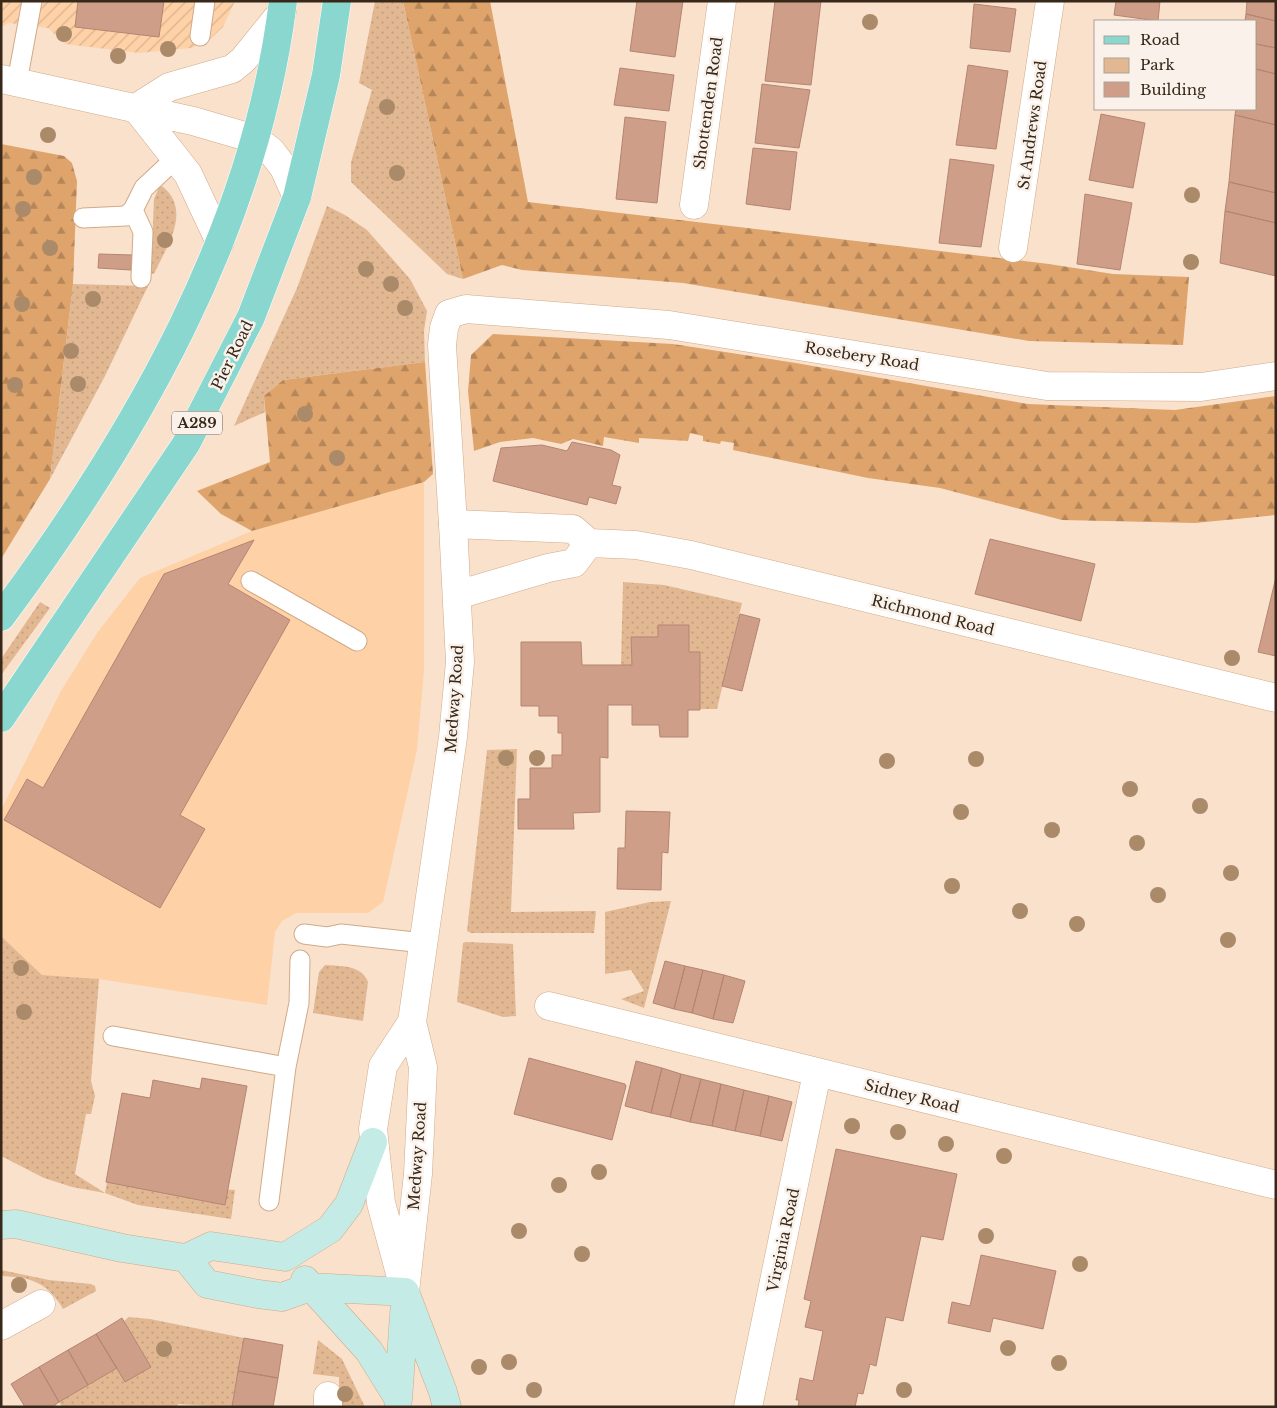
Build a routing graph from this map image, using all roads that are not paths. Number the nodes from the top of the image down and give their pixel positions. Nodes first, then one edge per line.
1 (32, 1) edge
2 (205, 1) edge
3 (337, 1) edge
4 (722, 1) edge
5 (1050, 1) edge
6 (282, 7) edge
7 (200, 36) dead end
8 (9, 80) edge
9 (136, 108) junction
10 (255, 139) junction
11 (175, 159) junction
12 (297, 197) junction
13 (694, 205) dead end
14 (133, 210) junction
15 (83, 218) dead end
16 (220, 242) junction
17 (1014, 248) dead end
18 (141, 278) dead end
19 (449, 314) joint
20 (1276, 376) edge
21 (453, 524) junction
22 (589, 543) junction
23 (251, 581) dead end
24 (457, 595) junction
25 (1, 617) edge
26 (357, 641) dead end
27 (1276, 698) edge
28 (1, 718) edge
29 (304, 934) dead end
30 (424, 943) junction
31 (300, 960) dead end
32 (549, 1006) dead end
33 (412, 1022) junction
34 (113, 1036) dead end
35 (286, 1067) junction
36 (817, 1073) junction
37 (372, 1142) junction
38 (1276, 1185) edge
39 (269, 1200) dead end
40 (6, 1218) edge
41 (285, 1257) junction
42 (186, 1258) junction
43 (310, 1287) junction
44 (405, 1292) junction
45 (40, 1304) dead end
46 (1, 1326) edge
47 (398, 1401) edge
48 (447, 1407) edge
49 (748, 1407) edge

1 - 8 lane
2 - 7 lane
3 - 12 main road, Pier Road / A289
4 - 13 street, Shottenden Road
5 - 17 street, St Andrews Road
6 - 9 street
6 - 10 main road
8 - 9 street
9 - 10 street
9 - 11 street
10 - 12 street
10 - 16 main road
11 - 14 lane
11 - 16 street
12 - 28 main road, Pier Road / A289
14 - 15 lane
14 - 18 lane
16 - 25 main road
19 - 20 street, Rosebery Road
19 - 21 street, Medway Road
21 - 22 street
21 - 24 street, Medway Road
22 - 24 street
22 - 27 street, Richmond Road
23 - 26 lane
24 - 30 street, Medway Road
29 - 30 lane
30 - 33 street, Medway Road
31 - 35 lane
32 - 36 street, Sidney Road
33 - 37 street, Medway Road
33 - 44 street, Medway Road
34 - 35 lane
35 - 39 lane
36 - 38 street, Sidney Road
36 - 49 street, Virginia Road
37 - 41 main road
37 - 44 street, Medway Road
40 - 42 main road
41 - 42 main road
41 - 43 main road
42 - 43 main road
43 - 44 main road
43 - 47 main road
44 - 47 main road, Medway Road
44 - 48 main road, Medway Road
45 - 46 street

